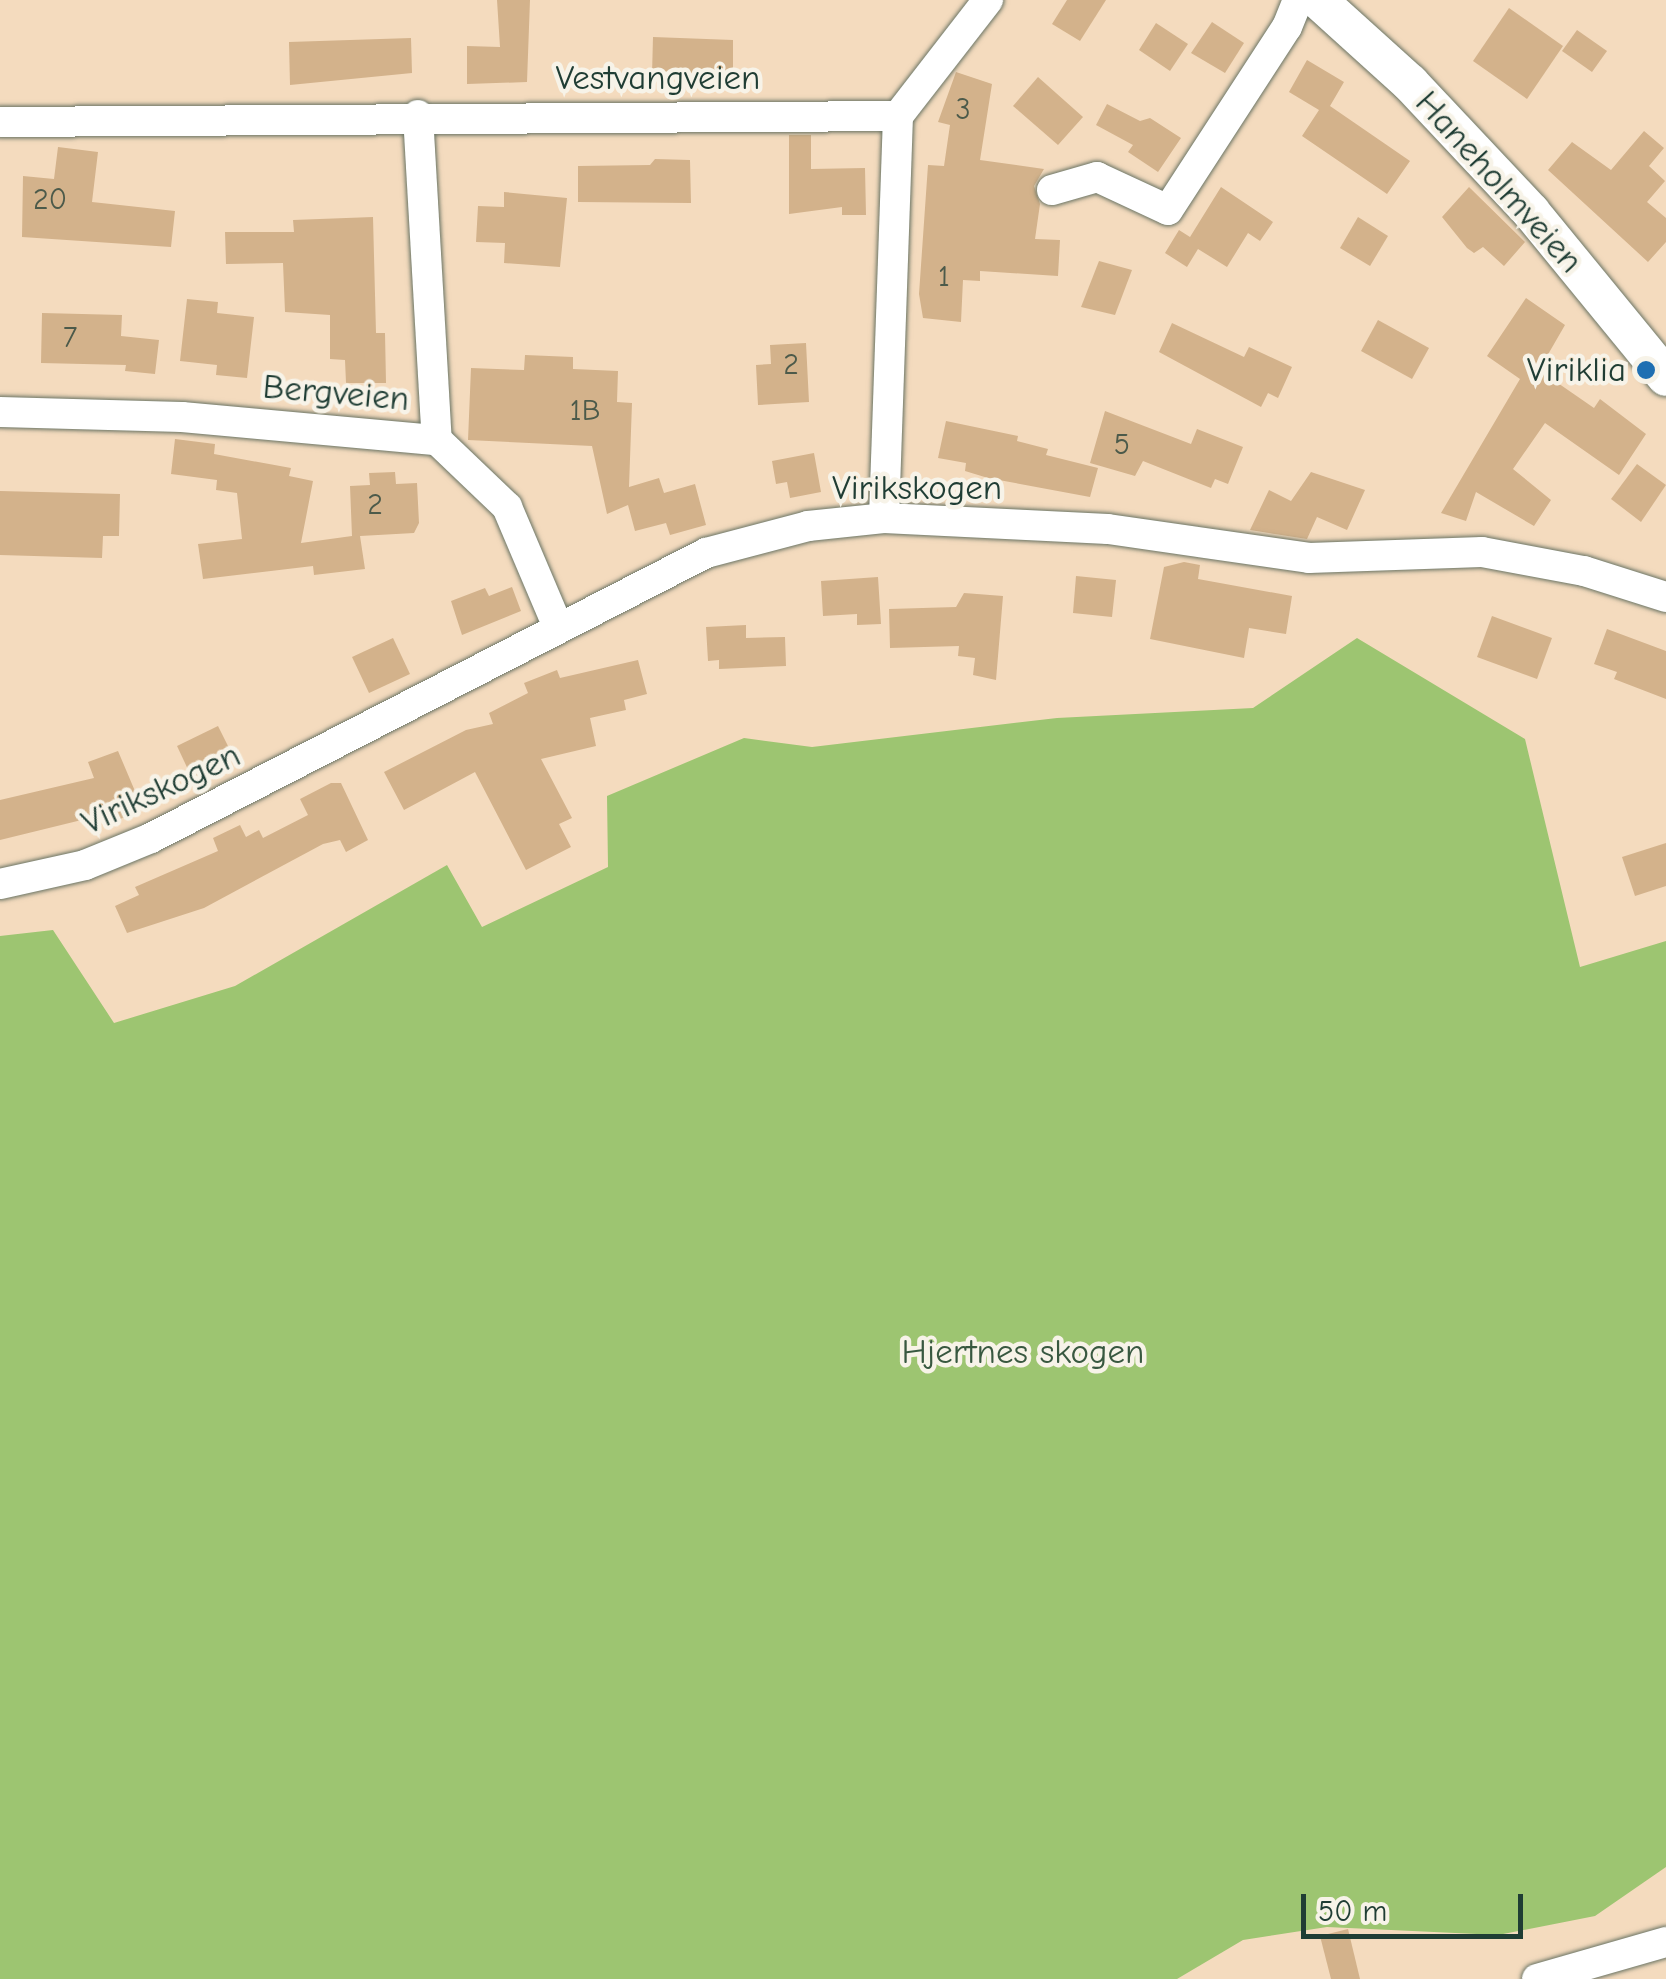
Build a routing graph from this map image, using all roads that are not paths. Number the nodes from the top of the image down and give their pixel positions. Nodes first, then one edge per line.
1 (988, 0) edge
2 (1298, 0) edge
3 (1318, 0) edge
4 (418, 115) junction
5 (898, 116) junction
6 (0, 122) edge
7 (1052, 190) dead end
8 (1666, 377) edge
9 (0, 412) edge
10 (437, 440) junction
11 (884, 518) junction
12 (1666, 597) edge
13 (558, 627) junction
14 (0, 884) edge
15 (1666, 1942) edge
16 (1538, 1979) edge

1 - 5 street
2 - 7 street
3 - 8 main road, Haneholmveien
4 - 5 street, Vestvangveien
4 - 6 street, Vestvangveien
4 - 10 street
5 - 11 street
9 - 10 street, Bergveien
10 - 13 street, Bergveien
11 - 12 street, Virikskogen
11 - 13 street, Virikskogen
13 - 14 street, Virikskogen
15 - 16 street

